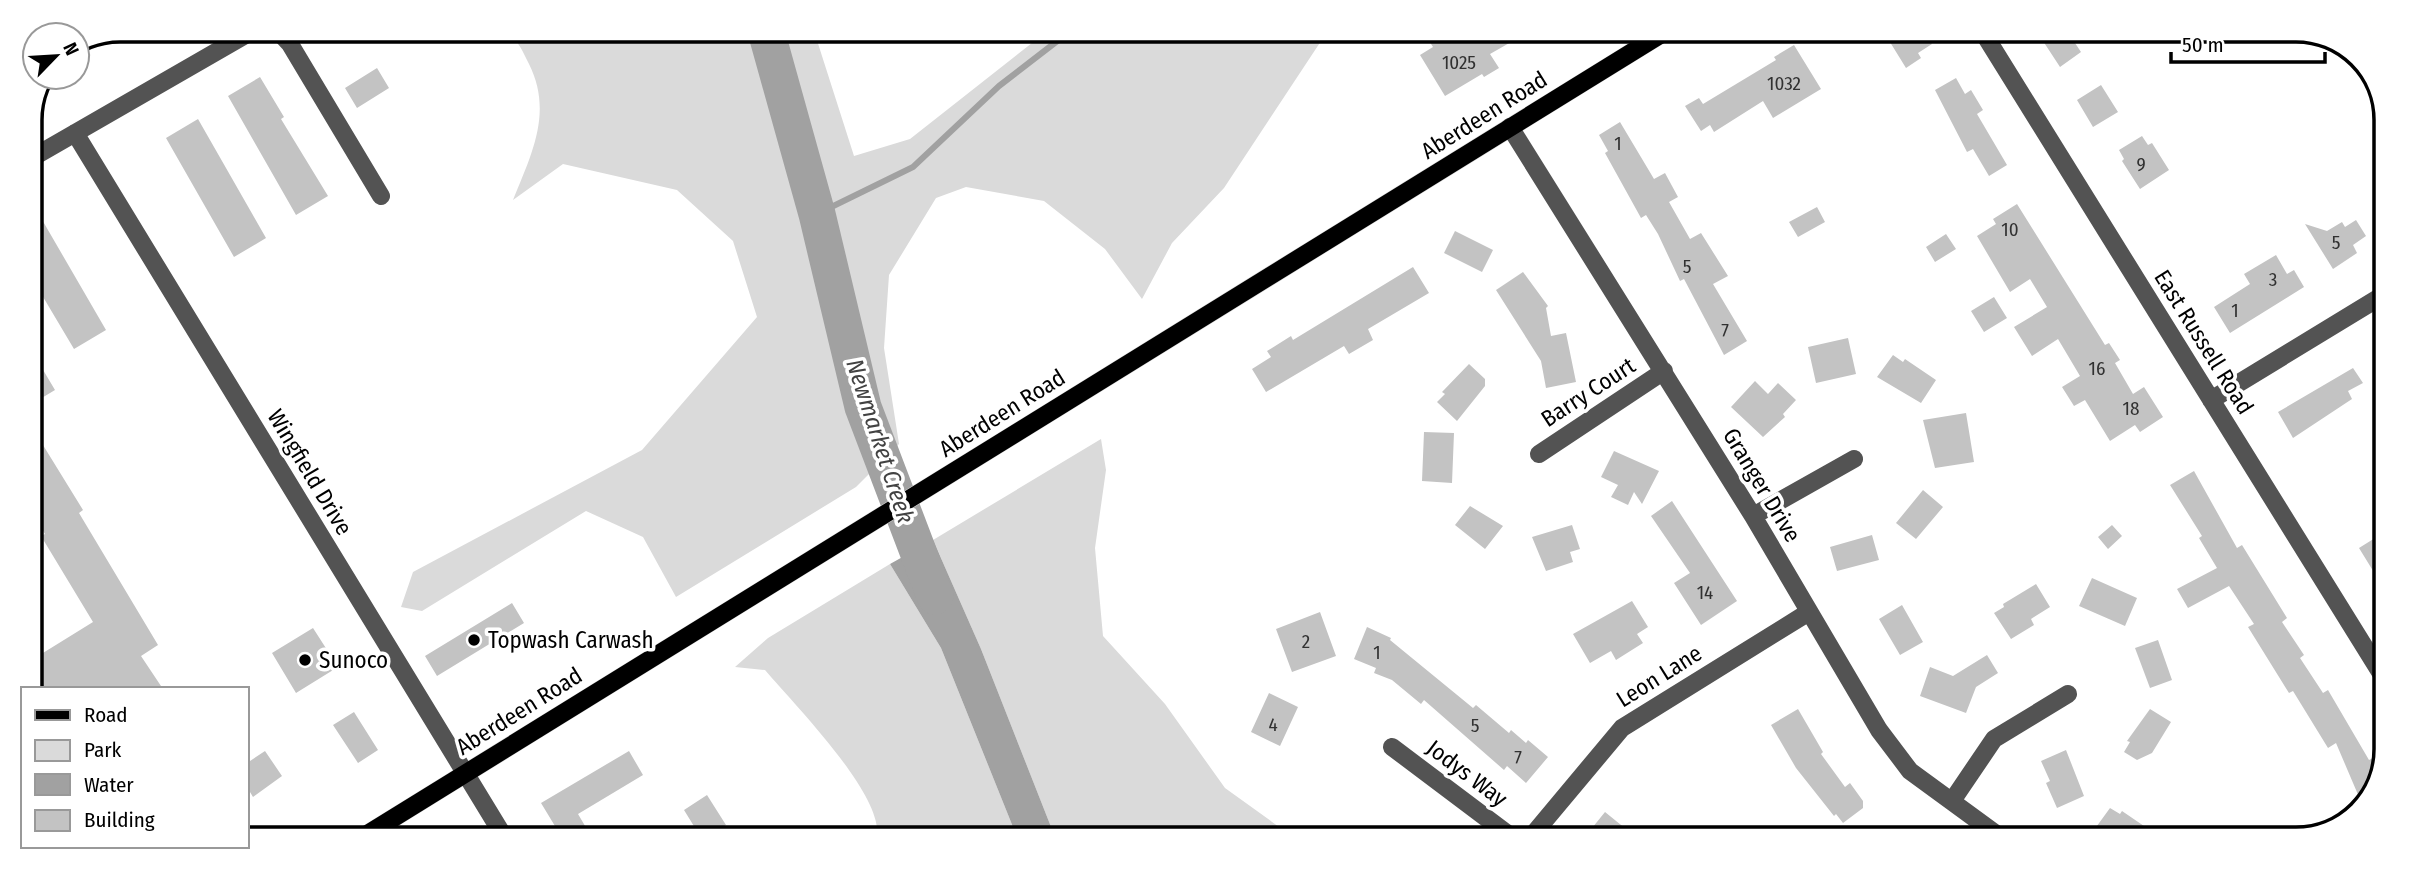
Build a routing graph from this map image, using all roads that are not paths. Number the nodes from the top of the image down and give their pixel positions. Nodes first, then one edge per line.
1 (233, 42) edge
2 (288, 42) edge
3 (1648, 42) edge
4 (1989, 42) edge
5 (1510, 127) junction
6 (75, 133) junction
7 (42, 152) edge
8 (381, 196) dead end
9 (2374, 301) edge
10 (1664, 371) junction
11 (2211, 400) junction
12 (1539, 454) dead end
13 (1854, 459) dead end
14 (1753, 516) junction
15 (1809, 612) junction
16 (2374, 662) edge
17 (2068, 694) dead end
18 (1392, 747) dead end
19 (465, 773) junction
20 (1952, 801) junction
21 (379, 827) edge
22 (498, 827) edge
23 (1498, 827) edge
24 (1539, 827) edge
25 (1987, 827) edge

1 - 6 street
2 - 8 street
3 - 5 main road, Aberdeen Road
4 - 11 street, East Russell Road
5 - 10 street, Granger Drive
5 - 19 main road, Aberdeen Road
6 - 7 street
6 - 19 street, Wingfield Drive
9 - 11 street
10 - 12 street, Barry Court
10 - 14 street, Granger Drive
11 - 16 street, East Russell Road
13 - 14 street
14 - 15 street, Granger Drive
15 - 20 street, Granger Drive
15 - 24 street, Leon Lane
17 - 20 street
18 - 23 street, Jodys Way
19 - 21 main road, Aberdeen Road
19 - 22 street, Wingfield Drive
20 - 25 street, Granger Drive

